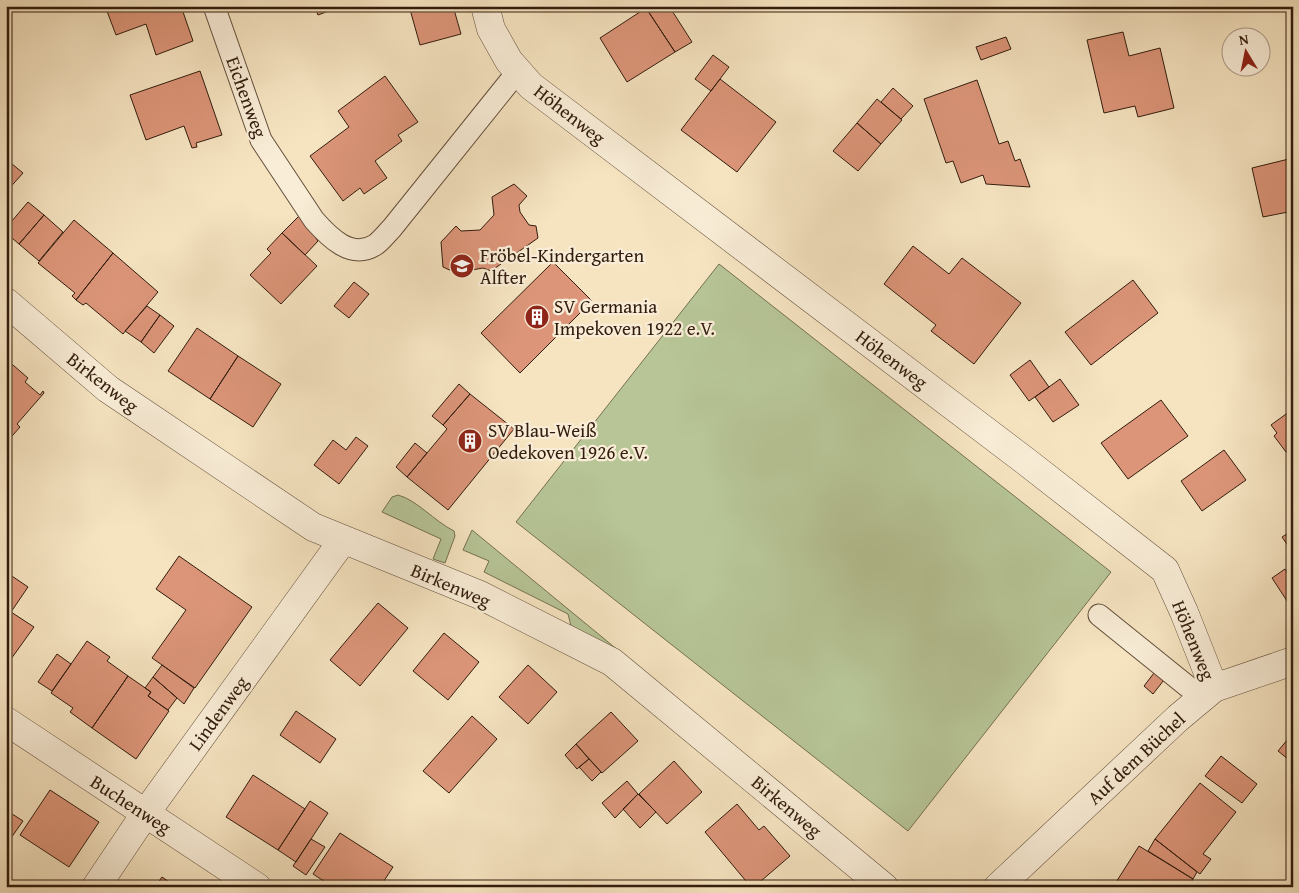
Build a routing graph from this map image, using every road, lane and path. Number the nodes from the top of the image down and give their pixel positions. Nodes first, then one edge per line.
1 (214, 6) edge
2 (485, 6) edge
3 (518, 71) junction
4 (290, 183) joint
5 (6, 302) edge
6 (343, 540) junction
7 (1099, 616) dead end
8 (1293, 661) edge
9 (1208, 693) junction
10 (6, 721) edge
11 (146, 814) junction
12 (96, 887) edge
13 (257, 887) edge
14 (884, 887) edge
15 (998, 887) edge

1 - 4 lane, Eichenweg
2 - 3 street, Höhenweg
3 - 4 lane, Höhenweg
3 - 9 street, Höhenweg
5 - 6 street, Birkenweg
6 - 11 street, Lindenweg
6 - 14 street, Birkenweg
7 - 9 lane
8 - 9 street, Auf dem Büchel
9 - 15 street, Auf dem Büchel
10 - 11 street, Buchenweg
11 - 12 street, Lindenweg
11 - 13 street, Buchenweg

